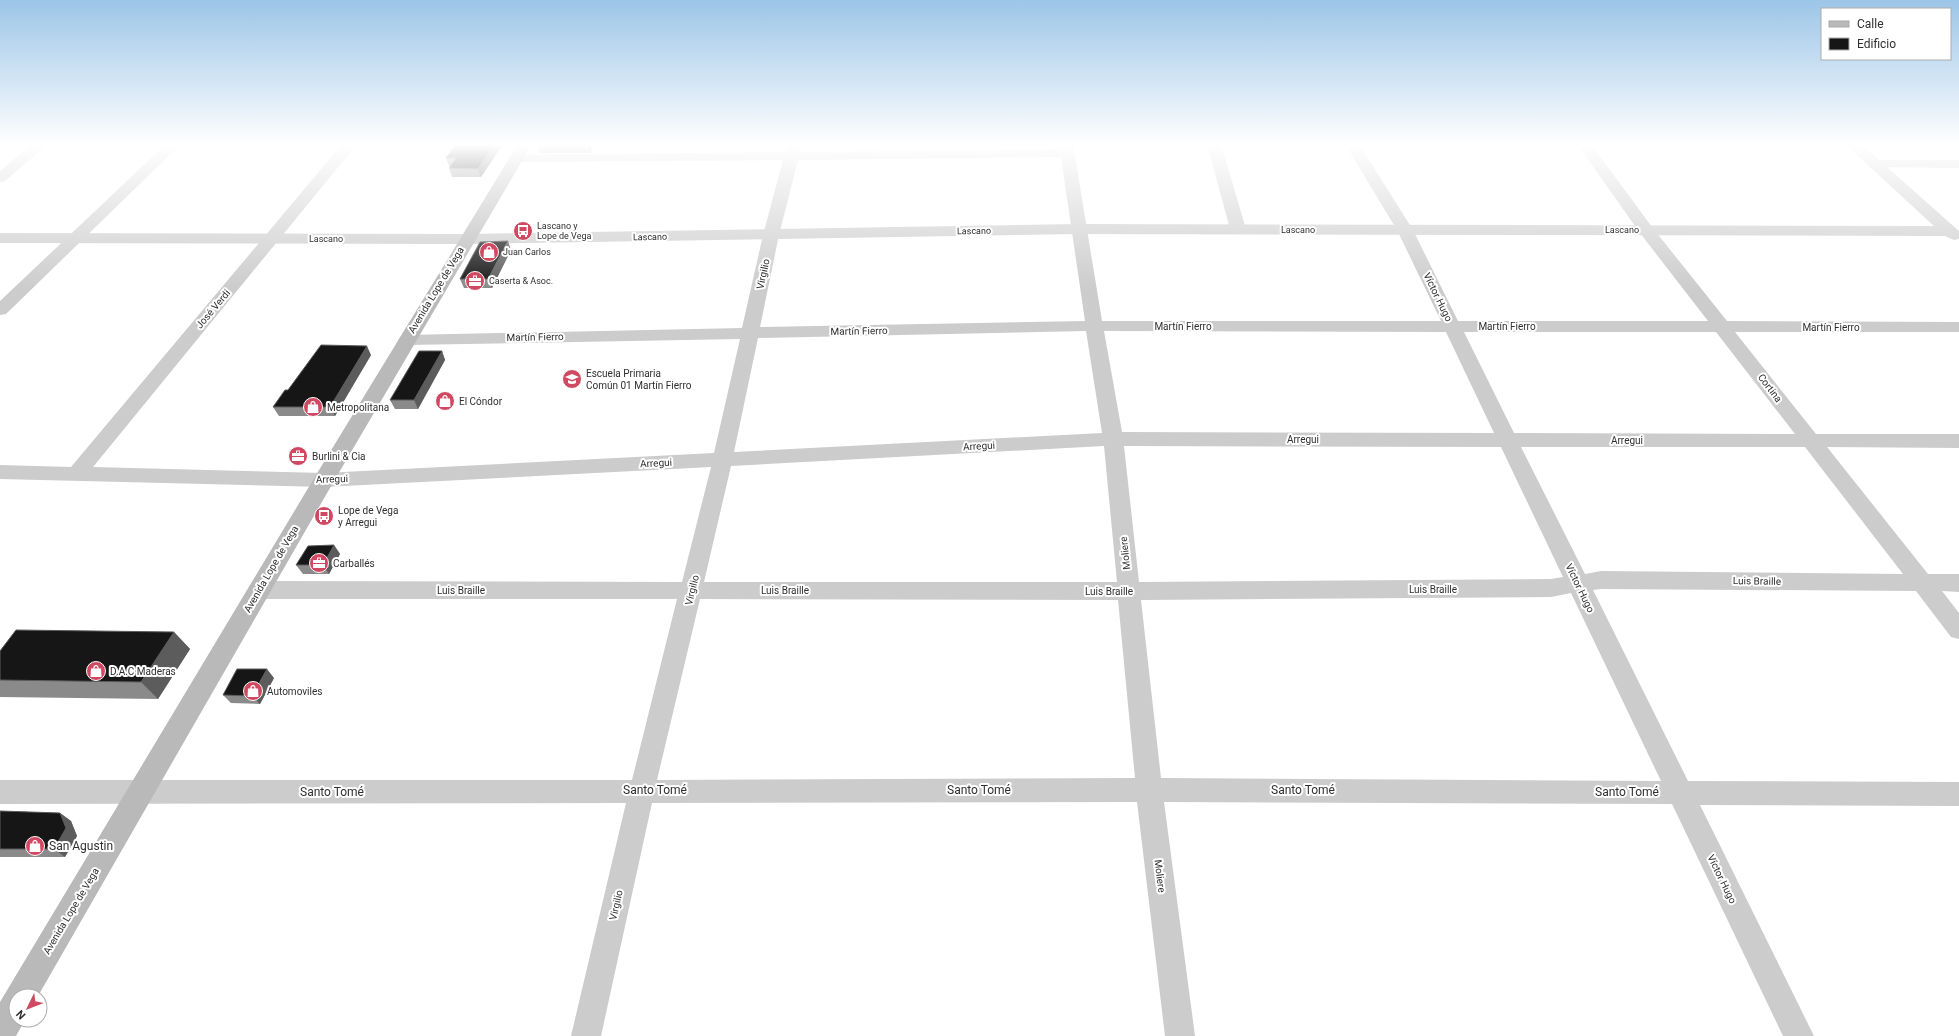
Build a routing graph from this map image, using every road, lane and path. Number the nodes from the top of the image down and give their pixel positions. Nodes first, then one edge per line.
1 (123, 192) edge
2 (310, 192) edge
3 (496, 192) edge
4 (782, 192) edge
5 (1073, 192) edge
6 (1228, 192) edge
7 (1382, 192) edge
8 (1619, 192) edge
9 (1906, 192) edge
10 (1078, 229) junction
11 (1238, 229) junction
12 (1405, 230) junction
13 (1646, 230) junction
14 (771, 235) junction
15 (1954, 235) edge
16 (0, 238) edge
17 (74, 238) junction
18 (271, 239) junction
19 (467, 239) junction
20 (0, 310) edge
21 (1095, 326) junction
22 (1452, 326) junction
23 (1723, 327) junction
24 (1959, 327) edge
25 (750, 333) junction
26 (407, 340) junction
27 (1113, 439) junction
28 (1507, 440) junction
29 (1809, 440) junction
30 (1959, 441) edge
31 (724, 459) junction
32 (0, 472) edge
33 (76, 474) junction
34 (324, 480) junction
35 (1923, 583) junction
36 (1959, 583) edge
37 (1579, 584) junction
38 (259, 590) junction
39 (692, 590) junction
40 (1129, 591) junction
41 (1959, 630) edge
42 (642, 790) junction
43 (1149, 790) junction
44 (0, 792) edge
45 (1679, 792) junction
46 (141, 793) junction
47 (1959, 794) edge
48 (26, 988) edge
49 (8, 1018) edge
50 (0, 1032) edge
51 (586, 1036) edge
52 (1180, 1036) edge
53 (1799, 1036) edge

1 - 17 street
2 - 18 street, José Verdi
3 - 19 main road, Avenida Lope de Vega
4 - 14 street, Virgilio
5 - 10 street, Moliere
6 - 11 street
7 - 12 street, Víctor Hugo
8 - 13 street, Cortina
9 - 15 street
10 - 11 street, Lascano
10 - 14 street, Lascano
10 - 21 street, Moliere
11 - 12 street, Lascano
12 - 13 street, Lascano
12 - 22 street, Víctor Hugo
13 - 15 street, Lascano
13 - 23 street, Cortina
14 - 19 street, Lascano
14 - 25 street, Virgilio
16 - 17 street, Lascano
17 - 18 street, Lascano
17 - 20 street
18 - 19 street, Lascano
18 - 33 street, José Verdi
19 - 26 main road, Avenida Lope de Vega
21 - 22 street, Martín Fierro
21 - 25 street, Martín Fierro
21 - 27 street, Moliere
22 - 23 street, Martín Fierro
22 - 28 street, Víctor Hugo
23 - 24 street, Martín Fierro
23 - 29 street, Cortina
25 - 26 street, Martín Fierro
25 - 31 street, Virgilio
26 - 34 main road, Avenida Lope de Vega
27 - 28 street, Arregui
27 - 31 street, Arregui
27 - 40 street, Moliere
28 - 29 street, Arregui
28 - 37 street, Víctor Hugo
29 - 30 street, Arregui
29 - 35 street, Cortina
31 - 34 street, Arregui
31 - 39 street, Virgilio
32 - 33 street, Arregui
33 - 34 street, Arregui
34 - 38 main road, Avenida Lope de Vega
35 - 36 street, Luis Braille
35 - 37 street, Luis Braille
35 - 41 street, Cortina
37 - 40 street, Luis Braille
37 - 45 street, Víctor Hugo
38 - 39 street, Luis Braille
38 - 46 main road, Avenida Lope de Vega
39 - 40 street, Luis Braille
39 - 42 street, Virgilio
40 - 43 street, Moliere
42 - 43 street, Santo Tomé
42 - 46 street, Santo Tomé
42 - 51 street, Virgilio
43 - 45 street, Santo Tomé
43 - 52 street, Moliere
44 - 46 street, Santo Tomé
45 - 47 street, Santo Tomé
45 - 53 street, Víctor Hugo
46 - 48 main road, Avenida Lope de Vega
49 - 50 main road

